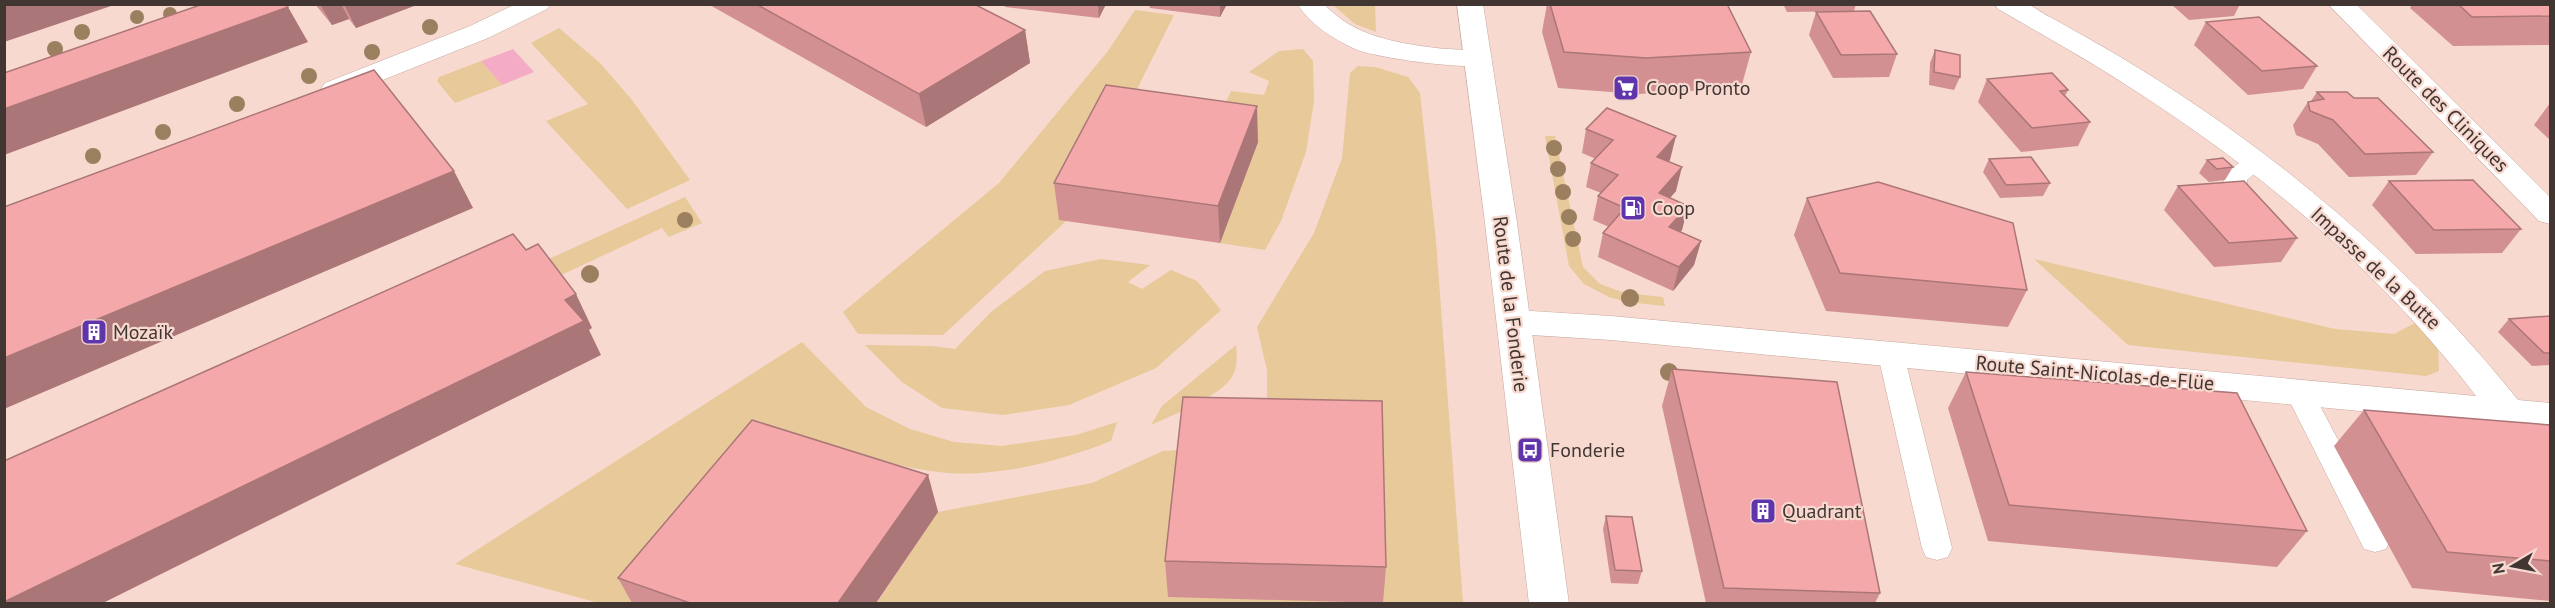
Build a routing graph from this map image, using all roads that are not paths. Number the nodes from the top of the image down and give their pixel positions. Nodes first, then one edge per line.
1 (538, 4) edge
2 (1310, 4) edge
3 (1470, 4) edge
4 (2007, 4) edge
5 (2341, 4) edge
6 (1478, 58) junction
7 (308, 99) edge
8 (2256, 163) junction
9 (2550, 214) edge
10 (2265, 234) edge
11 (1514, 322) junction
12 (1891, 355) junction
13 (2299, 392) junction
14 (2508, 412) junction
15 (2550, 416) edge
16 (2375, 540) dead end
17 (1937, 548) dead end
18 (1548, 603) edge

1 - 7 street
2 - 6 street
3 - 6 street, Route de la Fonderie
4 - 8 street, Impasse de la Butte
5 - 9 street, Route des Cliniques
6 - 11 street, Route de la Fonderie
8 - 10 lane
8 - 14 street, Impasse de la Butte
11 - 12 street, Route Saint-Nicolas-de-Flüe
11 - 18 street, Route de la Fonderie
12 - 13 street, Route Saint-Nicolas-de-Flüe
12 - 17 lane
13 - 14 street, Route Saint-Nicolas-de-Flüe
13 - 16 lane
14 - 15 street, Route Saint-Nicolas-de-Flüe

